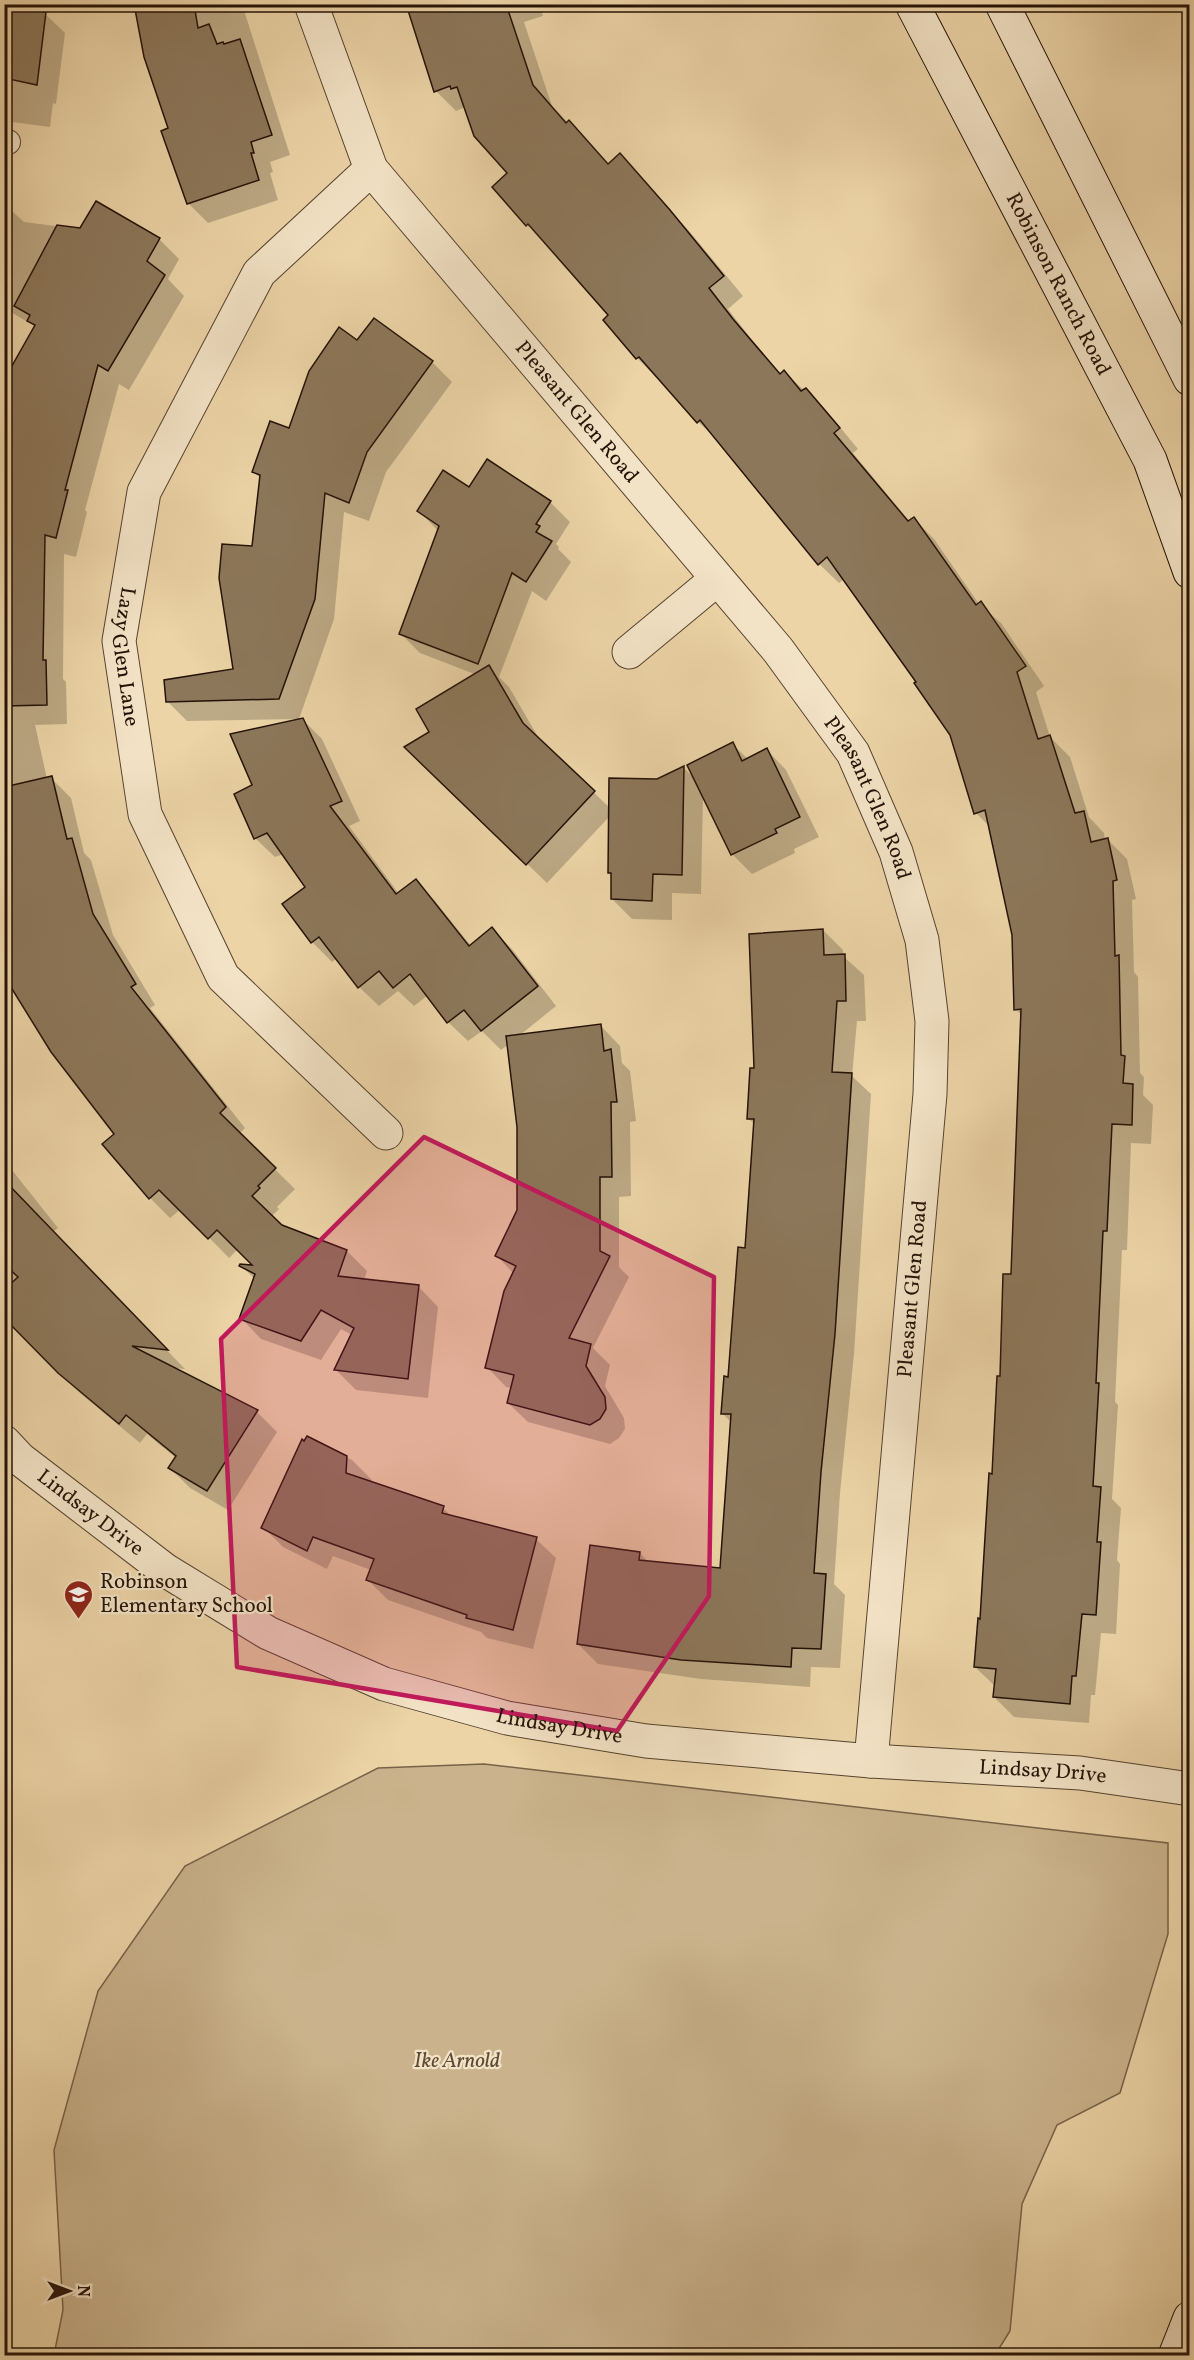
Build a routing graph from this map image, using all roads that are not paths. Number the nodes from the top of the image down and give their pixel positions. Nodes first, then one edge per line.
1 (310, 4) edge
2 (912, 4) edge
3 (1002, 4) edge
4 (371, 169) junction
5 (1190, 379) edge
6 (1190, 572) edge
7 (717, 579) junction
8 (628, 652) dead end
9 (386, 1133) dead end
10 (4, 1442) edge
11 (871, 1761) junction
12 (1190, 1789) edge
13 (1190, 2318) edge
14 (1175, 2355) edge

1 - 4 street, Pleasant Glen Road
2 - 6 street, Robinson Ranch Road
3 - 5 street
4 - 7 street, Pleasant Glen Road
4 - 9 street, Lazy Glen Lane
7 - 8 street
7 - 11 street, Pleasant Glen Road
10 - 11 street, Lindsay Drive
11 - 12 street, Lindsay Drive
13 - 14 street

